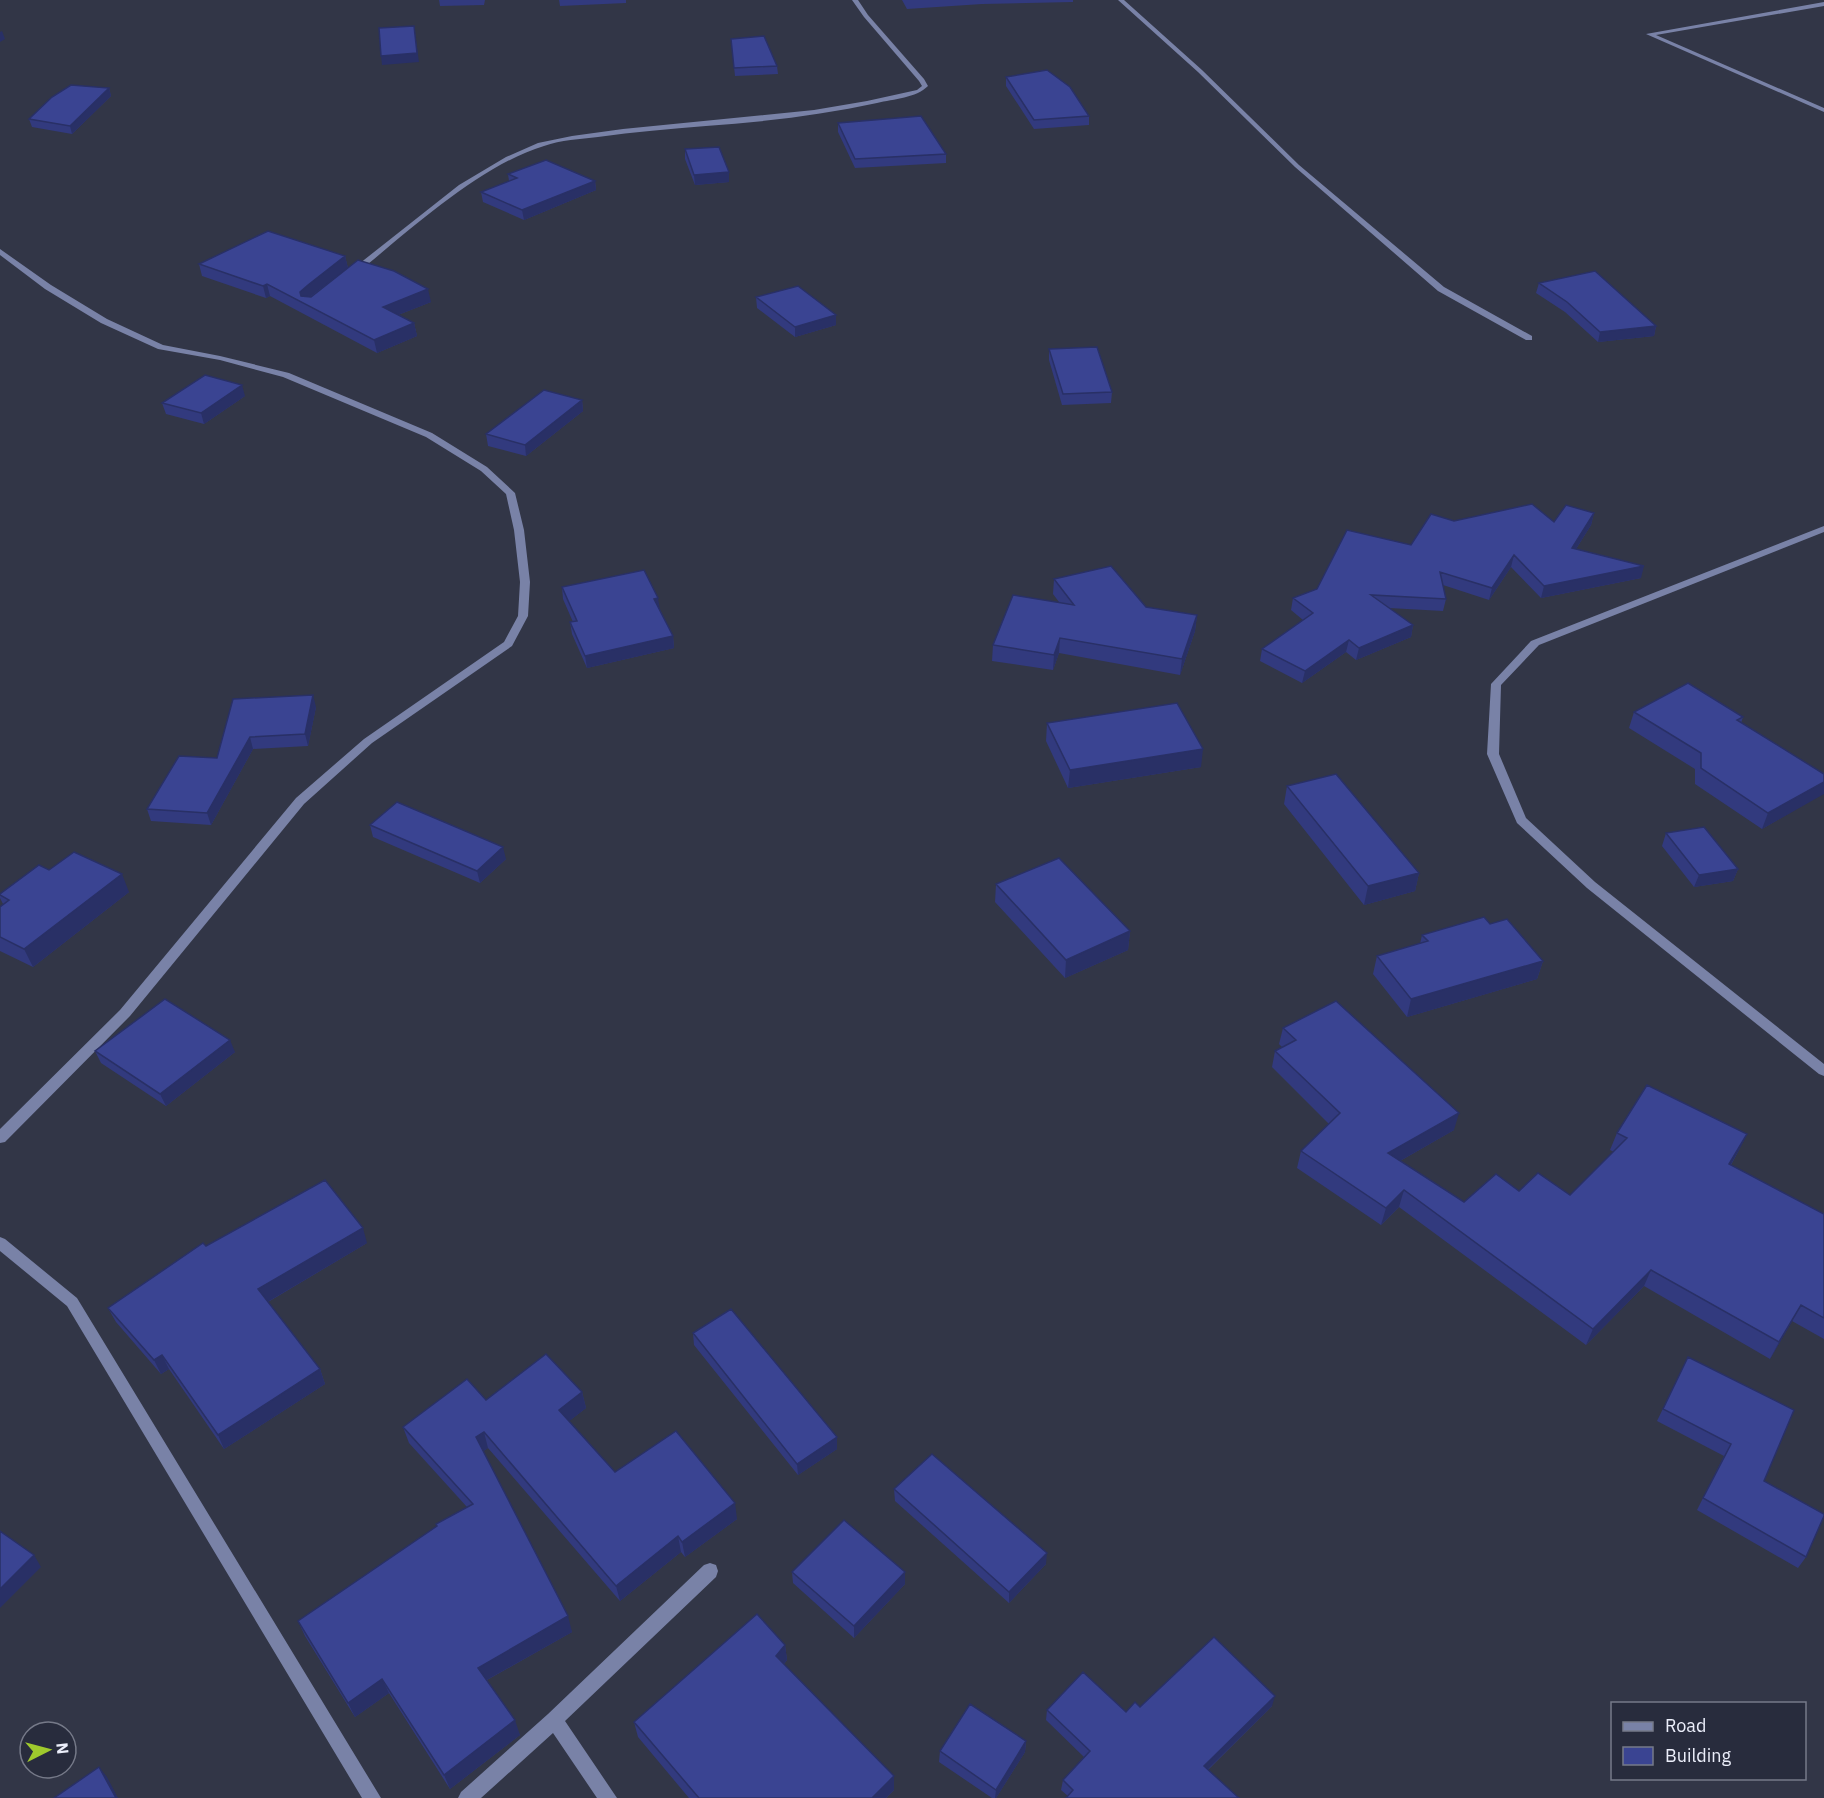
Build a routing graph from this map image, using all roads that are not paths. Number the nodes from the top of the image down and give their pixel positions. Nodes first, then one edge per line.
1 (855, 0) edge
2 (1121, 0) edge
3 (1824, 4) edge
4 (1824, 110) edge
5 (0, 251) edge
6 (345, 278) edge
7 (1529, 338) dead end
8 (1824, 529) edge
9 (1824, 1071) edge
10 (0, 1138) edge
11 (0, 1243) edge
12 (710, 1571) dead end
13 (554, 1720) junction
14 (372, 1798) edge
15 (467, 1798) edge
16 (608, 1798) edge

1 - 6 street
2 - 7 street
3 - 4 street
5 - 10 street
8 - 9 street
11 - 14 street
12 - 13 street
13 - 15 street
13 - 16 street

